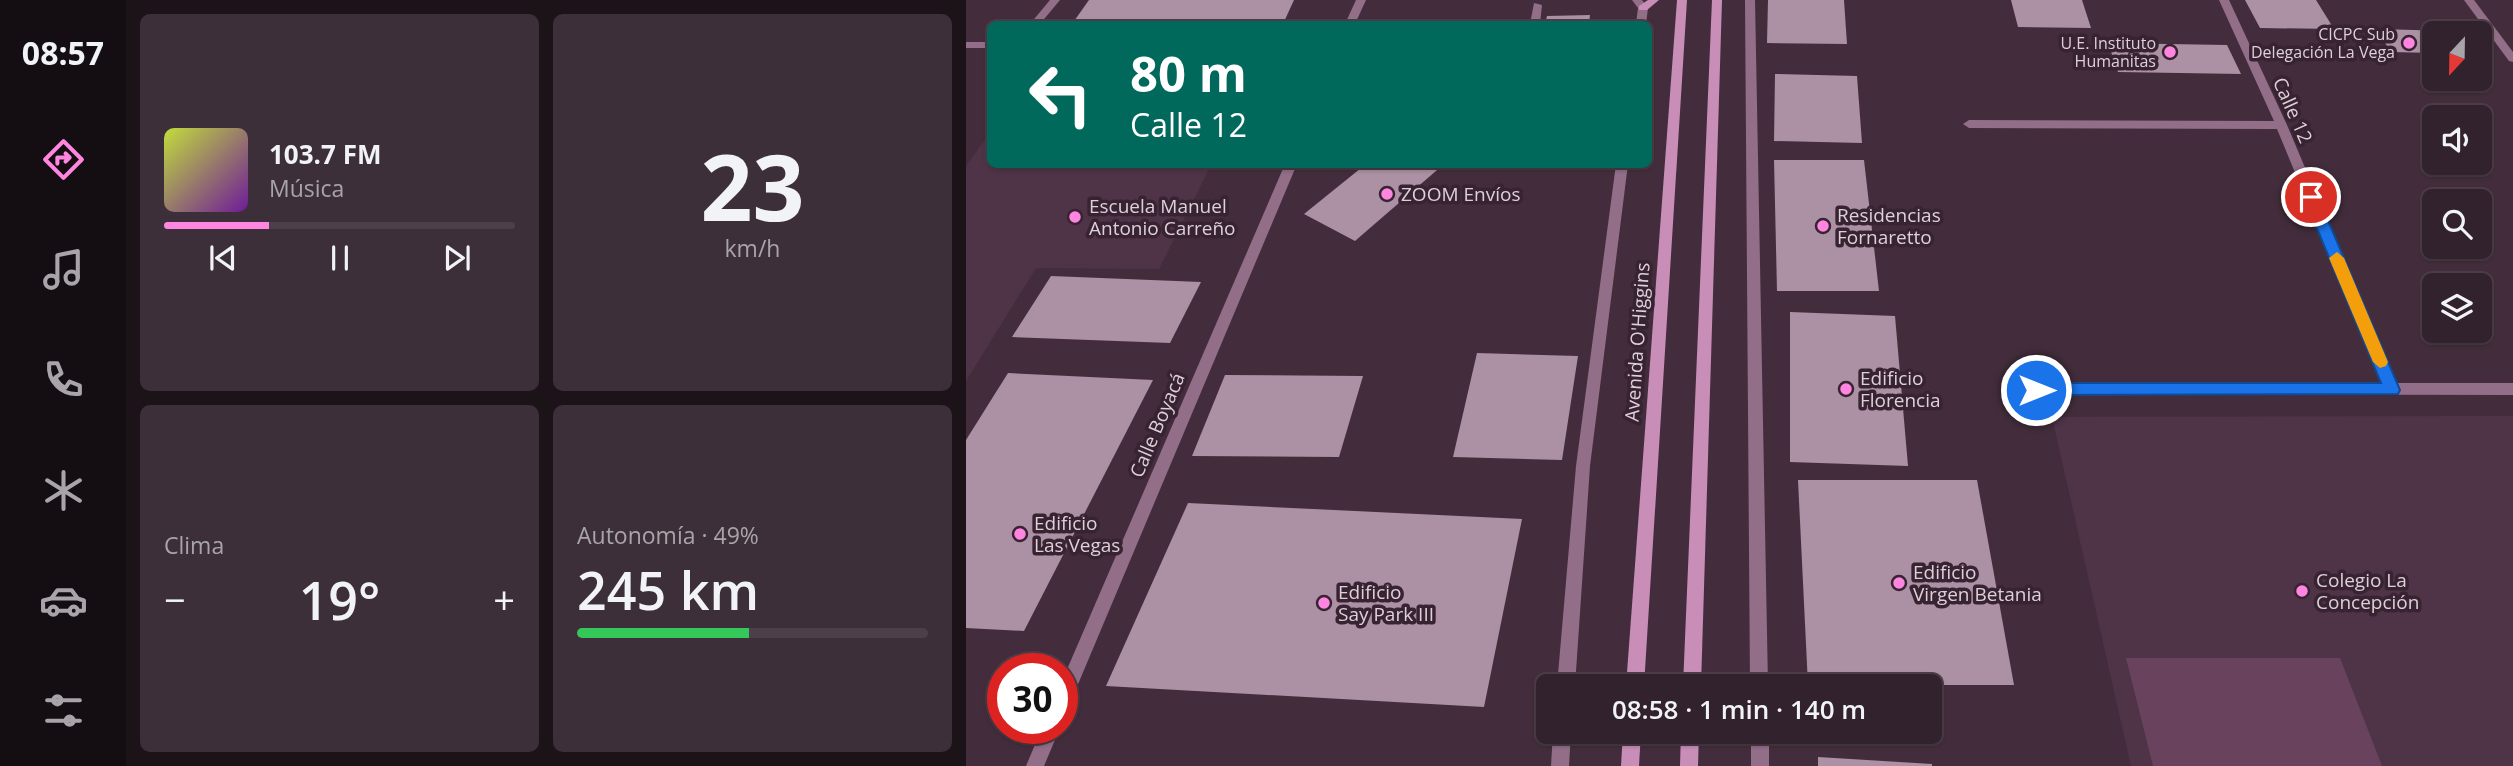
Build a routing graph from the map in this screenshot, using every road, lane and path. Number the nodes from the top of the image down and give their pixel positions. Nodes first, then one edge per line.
1 (1055, 0) edge
2 (1361, 0) edge
3 (1654, 0) edge
4 (1682, 0) edge
5 (1717, 0) edge
6 (1750, 0) edge
7 (2224, 0) edge
8 (2469, 0) edge
9 (1640, 4) edge
10 (1538, 5) dead end
11 (1038, 21) edge
12 (1351, 21) edge
13 (1535, 21) edge
14 (966, 45) edge
15 (987, 45) edge
16 (2513, 59) edge
17 (1969, 124) dead end
18 (2281, 125) junction
19 (1289, 168) edge
20 (1621, 168) edge
21 (2036, 390) dead end
22 (2392, 390) junction
23 (2513, 390) edge
24 (1078, 664) edge
25 (1567, 674) edge
26 (1636, 674) edge
27 (1692, 674) edge
28 (1759, 674) edge
29 (1044, 744) edge
30 (1561, 744) edge
31 (1631, 744) edge
32 (1690, 744) edge
33 (1760, 744) edge
34 (1035, 766) edge
35 (1560, 766) edge
36 (1630, 766) edge
37 (1689, 766) edge
38 (1760, 766) edge

1 - 11 street
2 - 12 street
3 - 9 main road
4 - 26 main road, Avenida O'Higgins
5 - 27 main road
6 - 28 street
7 - 18 street, Calle 12
8 - 16 street
10 - 13 street
14 - 15 street
17 - 18 street
18 - 22 street, Calle 12
19 - 24 street, Calle Boyacá
20 - 25 street, Avenida O'Higgins
21 - 22 street
22 - 23 street
29 - 34 street
30 - 35 street
31 - 36 main road
32 - 37 main road
33 - 38 street

